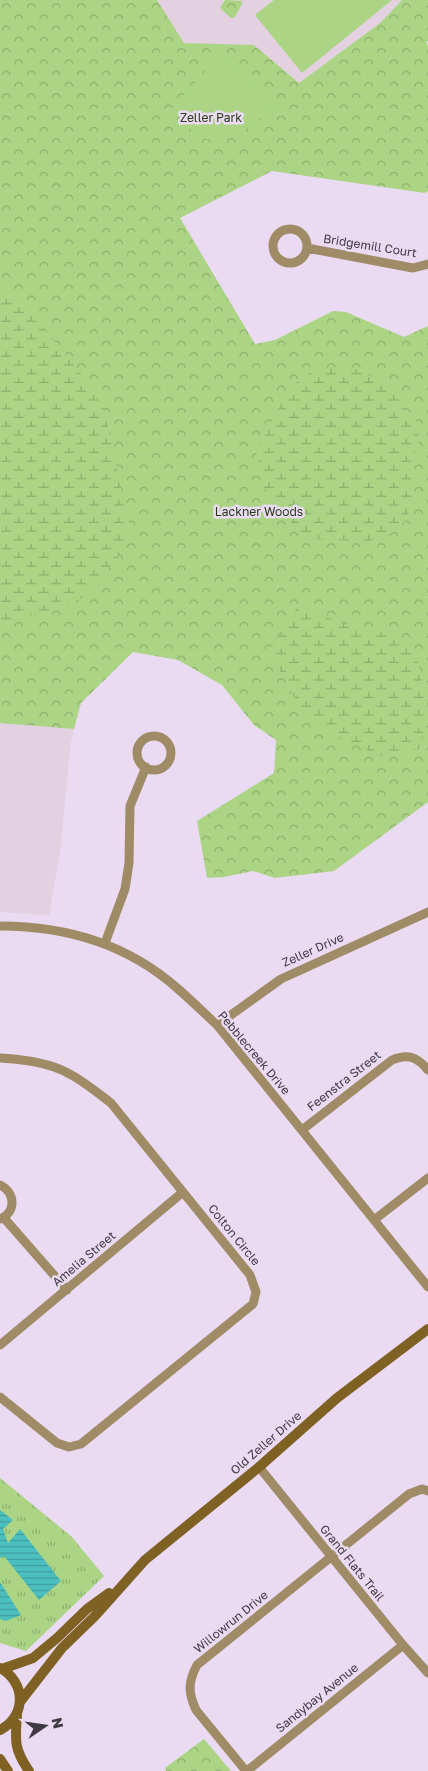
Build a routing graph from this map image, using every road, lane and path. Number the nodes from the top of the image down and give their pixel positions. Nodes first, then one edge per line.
1 (307, 248) dead end
2 (428, 264) edge
3 (146, 767) dead end
4 (428, 912) edge
5 (0, 926) edge
6 (105, 943) junction
7 (217, 1025) junction
8 (0, 1058) edge
9 (428, 1070) edge
10 (302, 1130) junction
11 (428, 1178) edge
12 (0, 1185) edge
13 (183, 1192) junction
14 (2, 1218) edge
15 (374, 1220) junction
16 (428, 1287) edge
17 (67, 1290) junction
18 (428, 1330) edge
19 (0, 1345) edge
20 (0, 1397) edge
21 (259, 1467) junction
22 (428, 1491) edge
23 (332, 1556) junction
24 (126, 1580) junction
25 (403, 1645) junction
26 (1, 1669) edge
27 (428, 1673) edge
28 (19, 1707) junction
29 (0, 1730) edge
30 (0, 1759) edge
31 (8, 1771) edge
32 (29, 1771) edge
33 (246, 1771) edge

1 - 2 street, Bridgemill Court
3 - 6 street
4 - 7 street, Zeller Drive
5 - 6 street, Pebblecreek Drive
6 - 7 street, Pebblecreek Drive
7 - 10 street, Pebblecreek Drive
8 - 13 street, Colton Circle
9 - 10 street, Feenstra Street
10 - 15 street, Pebblecreek Drive
11 - 15 street
12 - 14 street
13 - 17 street, Amelia Street
13 - 20 street, Colton Circle
14 - 17 street
15 - 16 street, Pebblecreek Drive
17 - 19 street, Amelia Street
18 - 21 street, Old Zeller Drive
21 - 23 street, Grand Flats Trail
21 - 24 street, Old Zeller Drive
22 - 23 street, Willowrun Drive
23 - 25 street, Grand Flats Trail
23 - 33 street, Willowrun Drive
24 - 26 street, Old Zeller Drive
24 - 28 street, Old Zeller Drive
25 - 27 street, Grand Flats Trail
25 - 33 street, Sandybay Avenue
26 - 28 street
28 - 29 street, Old Zeller Drive
28 - 32 street
30 - 31 street

